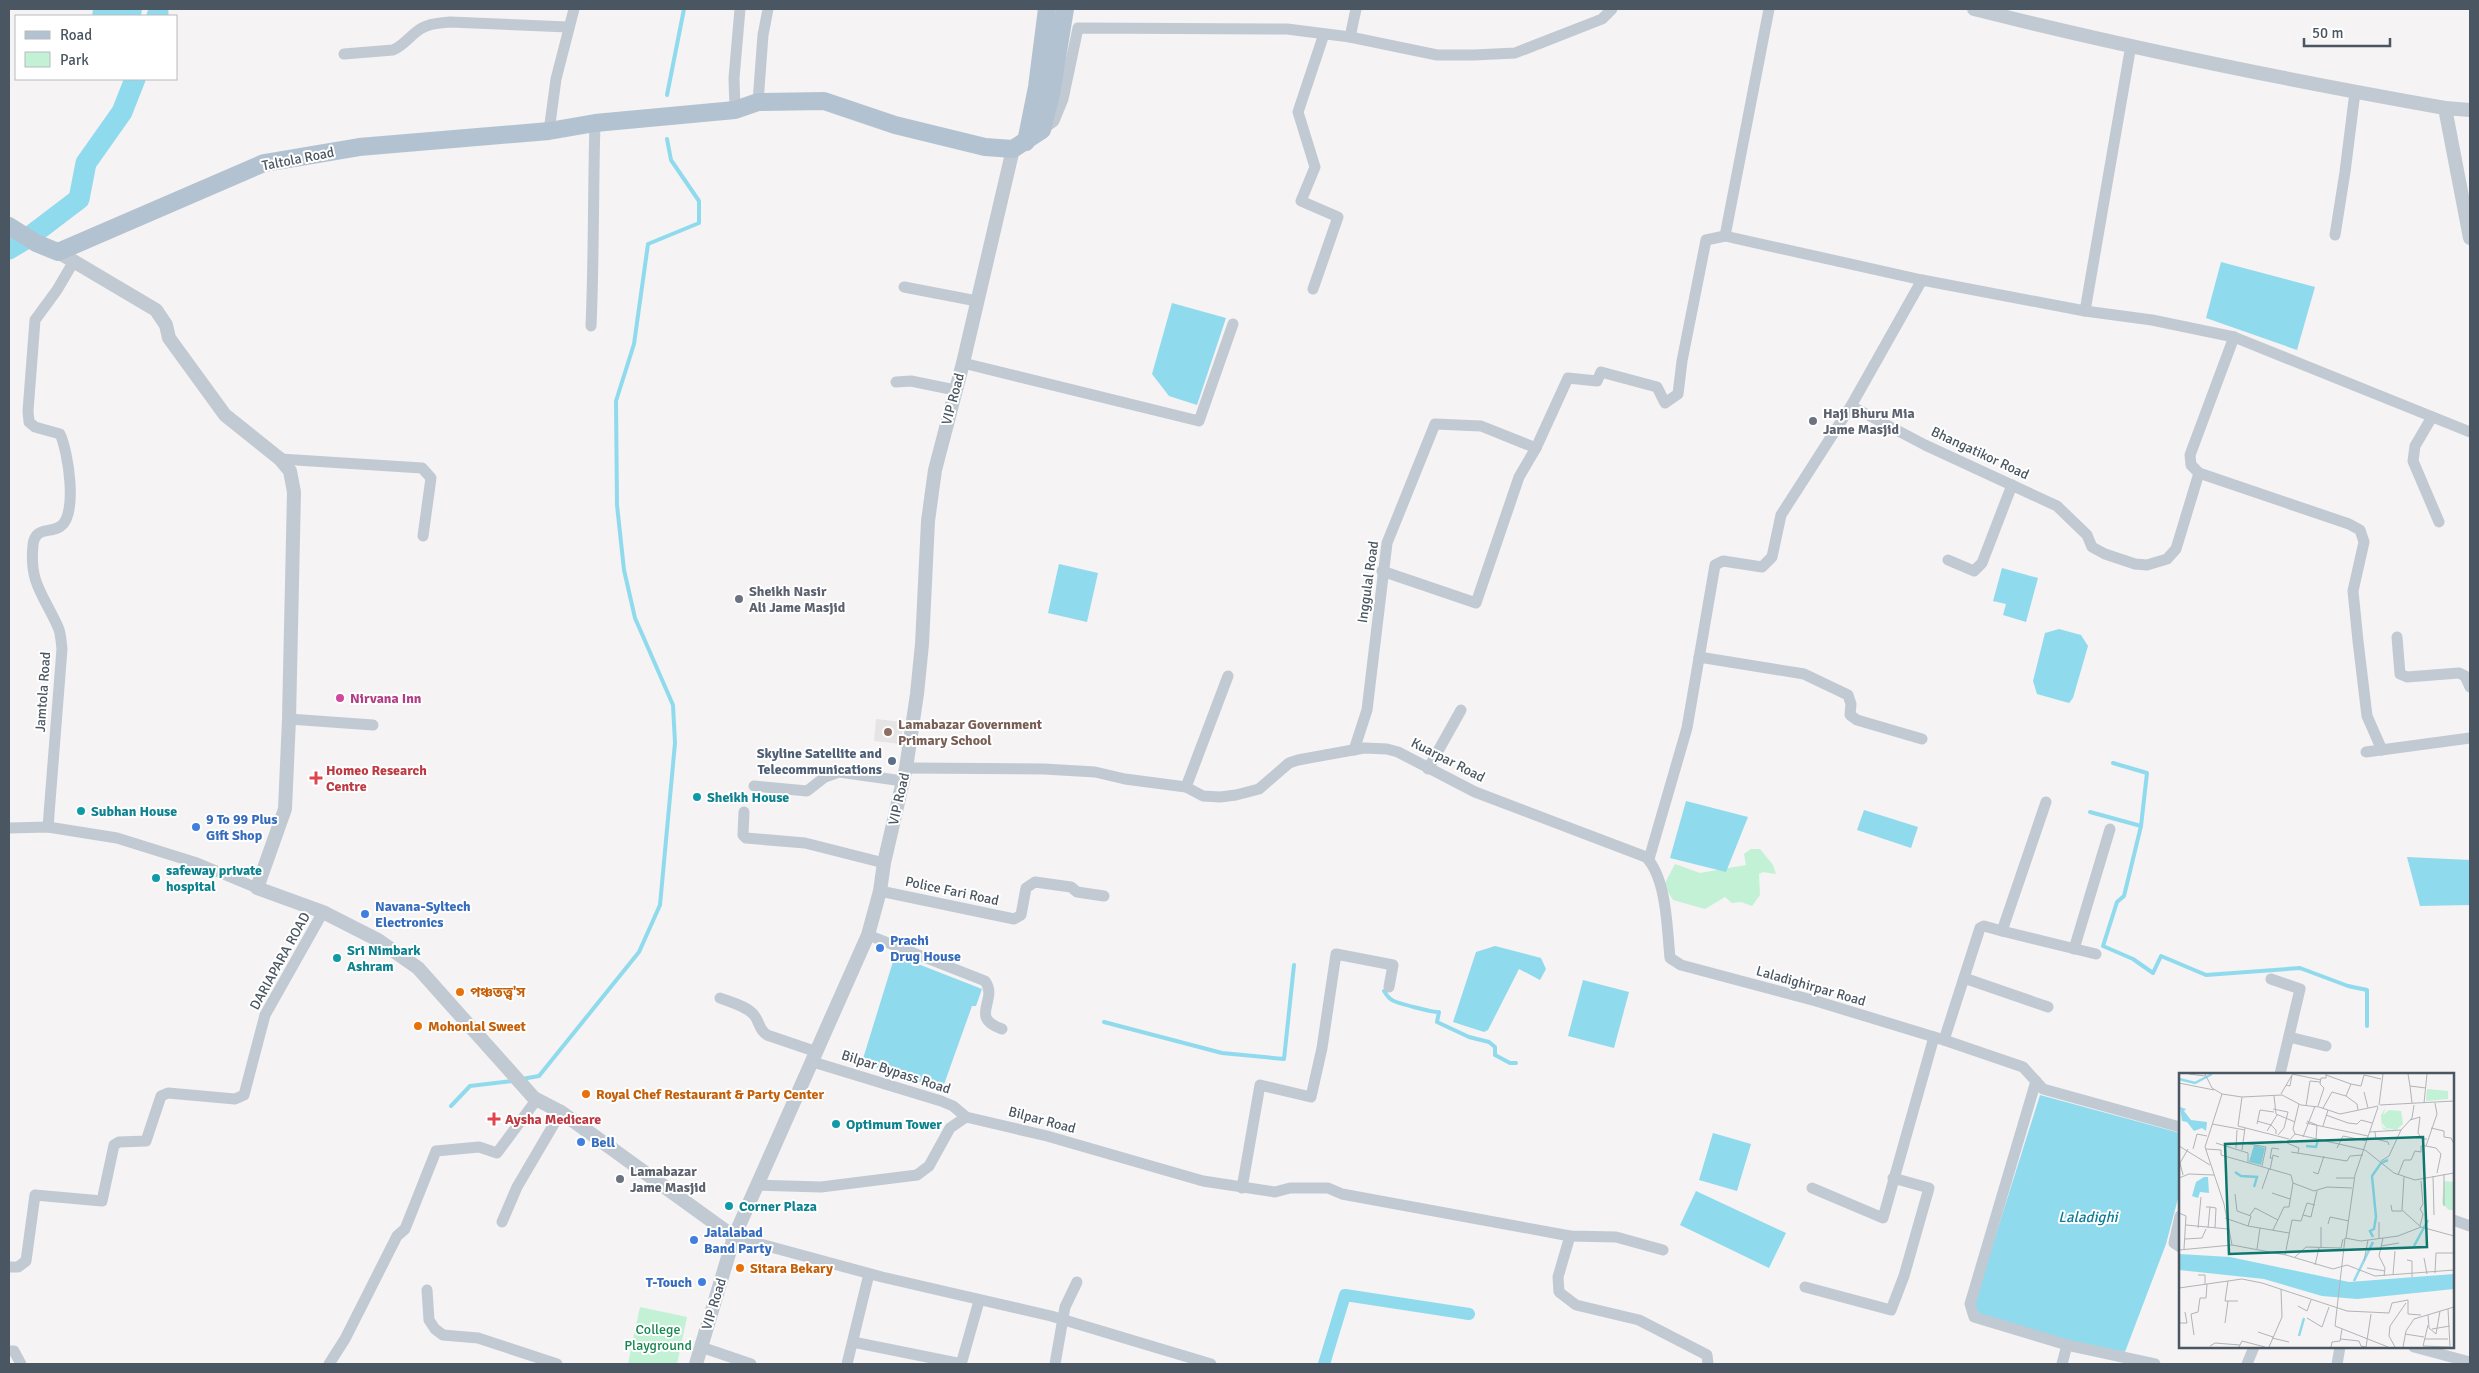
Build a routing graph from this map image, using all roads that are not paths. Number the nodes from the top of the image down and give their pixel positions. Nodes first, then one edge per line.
1 (574, 9) edge
2 (740, 9) edge
3 (768, 9) edge
4 (1047, 9) edge
5 (1066, 9) edge
6 (1356, 9) edge
7 (1612, 9) edge
8 (1769, 9) edge
9 (1974, 9) edge
10 (568, 27) junction
11 (1324, 34) junction
12 (1350, 37) junction
13 (2131, 45) junction
14 (344, 54) dead end
15 (2355, 92) junction
16 (758, 102) junction
17 (2445, 108) junction
18 (735, 110) junction
19 (2470, 110) edge
20 (595, 123) junction
21 (549, 130) junction
22 (1042, 130) junction
23 (1020, 145) junction
24 (11, 227) edge
25 (2335, 235) dead end
26 (1725, 236) junction
27 (2470, 238) edge
28 (58, 252) junction
29 (74, 261) junction
30 (1922, 280) junction
31 (904, 287) dead end
32 (1313, 289) dead end
33 (977, 301) junction
34 (2084, 311) junction
35 (1233, 324) dead end
36 (591, 326) dead end
37 (2234, 337) junction
38 (963, 363) junction
39 (896, 382) dead end
40 (955, 390) junction
41 (1851, 406) junction
42 (2432, 417) junction
43 (2470, 432) edge
44 (1536, 448) junction
45 (280, 459) junction
46 (2200, 473) junction
47 (2012, 485) junction
48 (2439, 522) dead end
49 (423, 536) dead end
50 (1948, 560) dead end
51 (1382, 571) junction
52 (2397, 637) dead end
53 (1699, 657) junction
54 (1228, 676) dead end
55 (2470, 688) edge
56 (1461, 710) dead end
57 (289, 719) junction
58 (373, 725) dead end
59 (2470, 738) edge
60 (1922, 739) dead end
61 (1354, 750) junction
62 (2382, 750) junction
63 (2366, 752) dead end
64 (1428, 769) junction
65 (905, 774) junction
66 (754, 786) dead end
67 (1186, 787) junction
68 (2046, 802) dead end
69 (744, 812) dead end
70 (48, 827) junction
71 (9, 828) edge
72 (2110, 829) dead end
73 (1649, 859) junction
74 (884, 863) junction
75 (257, 888) junction
76 (880, 891) junction
77 (1104, 896) dead end
78 (324, 912) junction
79 (2002, 931) junction
80 (868, 935) junction
81 (2074, 949) junction
82 (2096, 954) dead end
83 (1964, 978) junction
84 (2271, 979) dead end
85 (1389, 987) dead end
86 (720, 998) dead end
87 (2048, 1007) dead end
88 (1002, 1029) dead end
89 (2289, 1037) junction
90 (1939, 1039) junction
91 (2326, 1046) dead end
92 (815, 1057) junction
93 (2280, 1073) edge
94 (2036, 1081) junction
95 (536, 1098) junction
96 (560, 1112) junction
97 (966, 1117) junction
98 (2179, 1127) edge
99 (1893, 1178) junction
100 (757, 1185) junction
101 (1242, 1188) junction
102 (1812, 1188) dead end
103 (2179, 1220) edge
104 (2454, 1220) edge
105 (502, 1222) dead end
106 (2470, 1226) edge
107 (1570, 1236) junction
108 (734, 1237) junction
109 (2179, 1246) edge
110 (1663, 1250) dead end
111 (9, 1267) edge
112 (869, 1274) junction
113 (1077, 1282) dead end
114 (1805, 1287) dead end
115 (427, 1290) dead end
116 (979, 1300) junction
117 (1063, 1320) junction
118 (853, 1342) junction
119 (2067, 1345) junction
120 (701, 1348) junction
121 (2254, 1348) edge
122 (2340, 1348) edge
123 (2418, 1348) edge
124 (9, 1351) edge
125 (2470, 1362) edge
126 (21, 1364) edge
127 (329, 1364) edge
128 (557, 1364) edge
129 (696, 1364) edge
130 (750, 1364) edge
131 (847, 1364) edge
132 (1055, 1364) edge
133 (1211, 1364) edge
134 (1708, 1364) edge
135 (2062, 1364) edge
136 (2154, 1364) edge
137 (2247, 1364) edge
138 (2337, 1364) edge

1 - 10 street
2 - 18 street
3 - 16 street
4 - 23 main road
5 - 22 main road
6 - 12 street
7 - 12 street
8 - 26 street
9 - 13 street
10 - 14 street
10 - 21 street
11 - 12 street
11 - 22 street
11 - 32 street
13 - 15 street
13 - 34 street
15 - 17 street
15 - 25 street
16 - 18 main road, Taltola Road
16 - 23 main road, Taltola Road
17 - 19 street
17 - 27 street
18 - 20 main road, Taltola Road
20 - 21 main road, Taltola Road
20 - 36 street
21 - 28 main road, Taltola Road
22 - 23 main road
23 - 33 street, VIP Road
24 - 28 main road
26 - 30 street
26 - 44 street
28 - 29 street
29 - 45 street
29 - 70 street, Jamtola Road
30 - 34 street
30 - 41 street
31 - 33 street
33 - 38 street, VIP Road
34 - 37 street
35 - 38 street
37 - 42 street
37 - 46 street
38 - 40 street, VIP Road
39 - 40 street
40 - 65 street, VIP Road
41 - 47 street, Bhangatikor Road
41 - 53 street
42 - 43 street
42 - 48 street
44 - 51 street, Inggulal Road
44 - 51 street
45 - 49 street
45 - 57 street
46 - 47 street, Bhangatikor Road
46 - 62 street
47 - 50 street
51 - 61 street, Inggulal Road
52 - 55 street
53 - 60 street
53 - 73 street
54 - 67 street
56 - 64 street
57 - 58 street
57 - 75 street
59 - 62 street
61 - 64 street, Kuarpar Road
61 - 67 street, Kuarpar Road
62 - 63 street
64 - 73 street, Kuarpar Road
65 - 66 street, Kuarpar Road
65 - 67 street, Kuarpar Road
65 - 74 street, VIP Road
68 - 79 street
69 - 74 street
70 - 71 street
70 - 75 street
72 - 81 street
73 - 90 street, Laladighirpar Road
74 - 76 street, VIP Road
75 - 78 street
76 - 77 street, Police Fari Road
76 - 80 street, VIP Road
78 - 95 street
78 - 111 street, DARIAPARA ROAD
79 - 81 street
79 - 83 street
80 - 88 street
80 - 92 street, VIP Road
81 - 82 street
83 - 87 street
83 - 90 street
84 - 89 street
85 - 101 street
86 - 92 street, Bilpar Bypass Road
89 - 91 street
89 - 93 street
90 - 94 street, Laladighirpar Road
90 - 99 street
92 - 97 street, Bilpar Bypass Road
92 - 100 street, VIP Road
94 - 98 street, Laladighirpar Road
94 - 119 street
95 - 96 street
95 - 127 street
96 - 105 street
96 - 108 street
97 - 100 street
97 - 101 street, Bilpar Road
99 - 102 street
99 - 114 street
100 - 108 street, VIP Road
101 - 107 street, Bilpar Road
103 - 109 street
104 - 106 street
107 - 110 street, Bilpar Road
107 - 134 street
108 - 112 street
108 - 120 street, VIP Road
112 - 116 street
112 - 118 street
113 - 117 street
115 - 128 street
116 - 117 street
116 - 118 street
117 - 132 street
117 - 133 street
118 - 131 street
119 - 135 street
119 - 136 street
120 - 129 street, VIP Road
120 - 130 street
121 - 137 street
122 - 138 street
123 - 125 street
124 - 126 street

